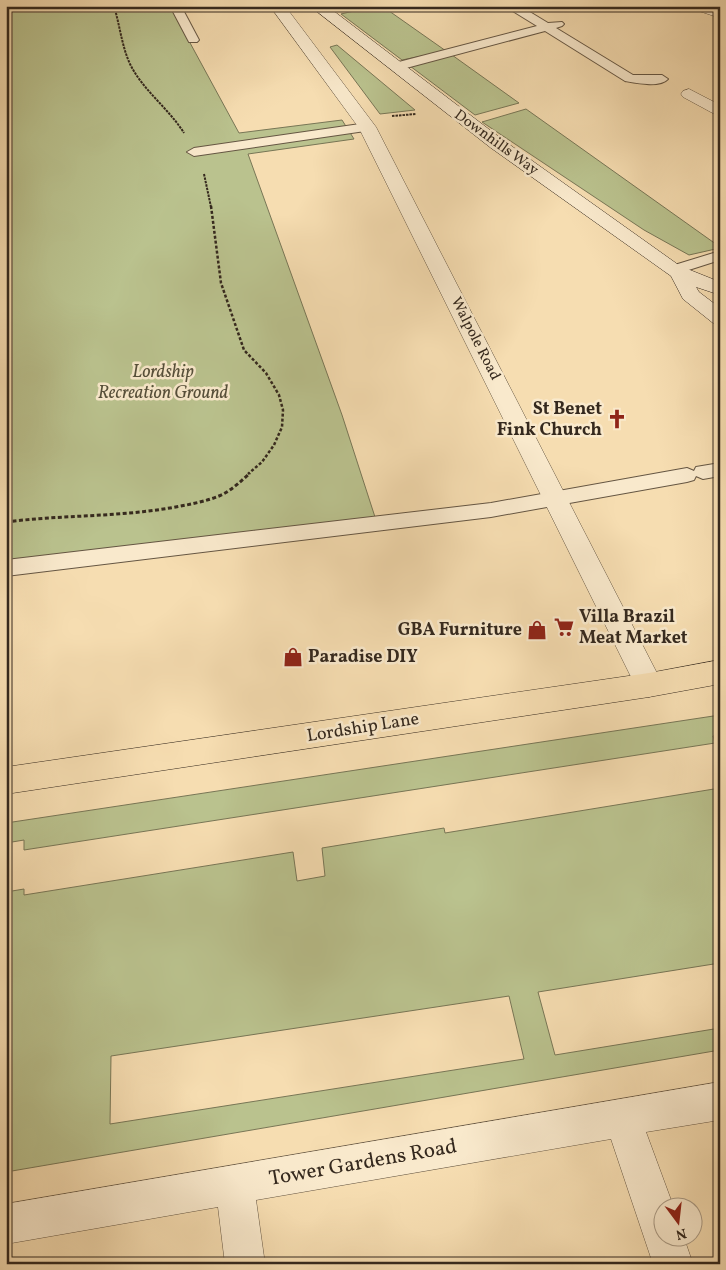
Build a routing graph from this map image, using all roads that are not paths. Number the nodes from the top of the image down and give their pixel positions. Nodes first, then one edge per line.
1 (175, 6) edge
2 (277, 6) edge
3 (317, 6) edge
4 (698, 6) edge
5 (515, 8) dead end
6 (720, 14) edge
7 (558, 24) dead end
8 (545, 27) junction
9 (193, 40) dead end
10 (395, 67) junction
11 (662, 78) dead end
12 (689, 94) dead end
13 (720, 112) edge
14 (367, 127) junction
15 (194, 152) road end
16 (720, 255) edge
17 (676, 272) junction
18 (720, 289) edge
19 (720, 318) edge
20 (703, 472) edge
21 (555, 498) junction
22 (6, 568) edge
23 (720, 672) edge
24 (650, 685) junction
25 (6, 781) edge
26 (720, 1101) edge
27 (622, 1117) junction
28 (235, 1186) junction
29 (654, 1208) edge
30 (6, 1224) edge
31 (668, 1248) edge
32 (245, 1264) edge
33 (673, 1264) edge

1 - 9 lane
2 - 14 street, Walpole Road
3 - 10 street, Downhills Way
4 - 6 street
5 - 8 lane
7 - 8 lane
8 - 10 lane
8 - 11 lane
10 - 17 street, Downhills Way
12 - 13 street
14 - 15 lane
14 - 21 street, Walpole Road
16 - 17 lane
17 - 18 street, Downhills Way
17 - 19 street, Downhills Way
20 - 21 lane
21 - 22 lane
21 - 24 street, Walpole Road
23 - 24 main road, Lordship Lane
24 - 25 main road, Lordship Lane
26 - 27 street, Tower Gardens Road
27 - 28 street, Tower Gardens Road
27 - 29 street
28 - 30 street, Tower Gardens Road
28 - 32 street
31 - 33 street

